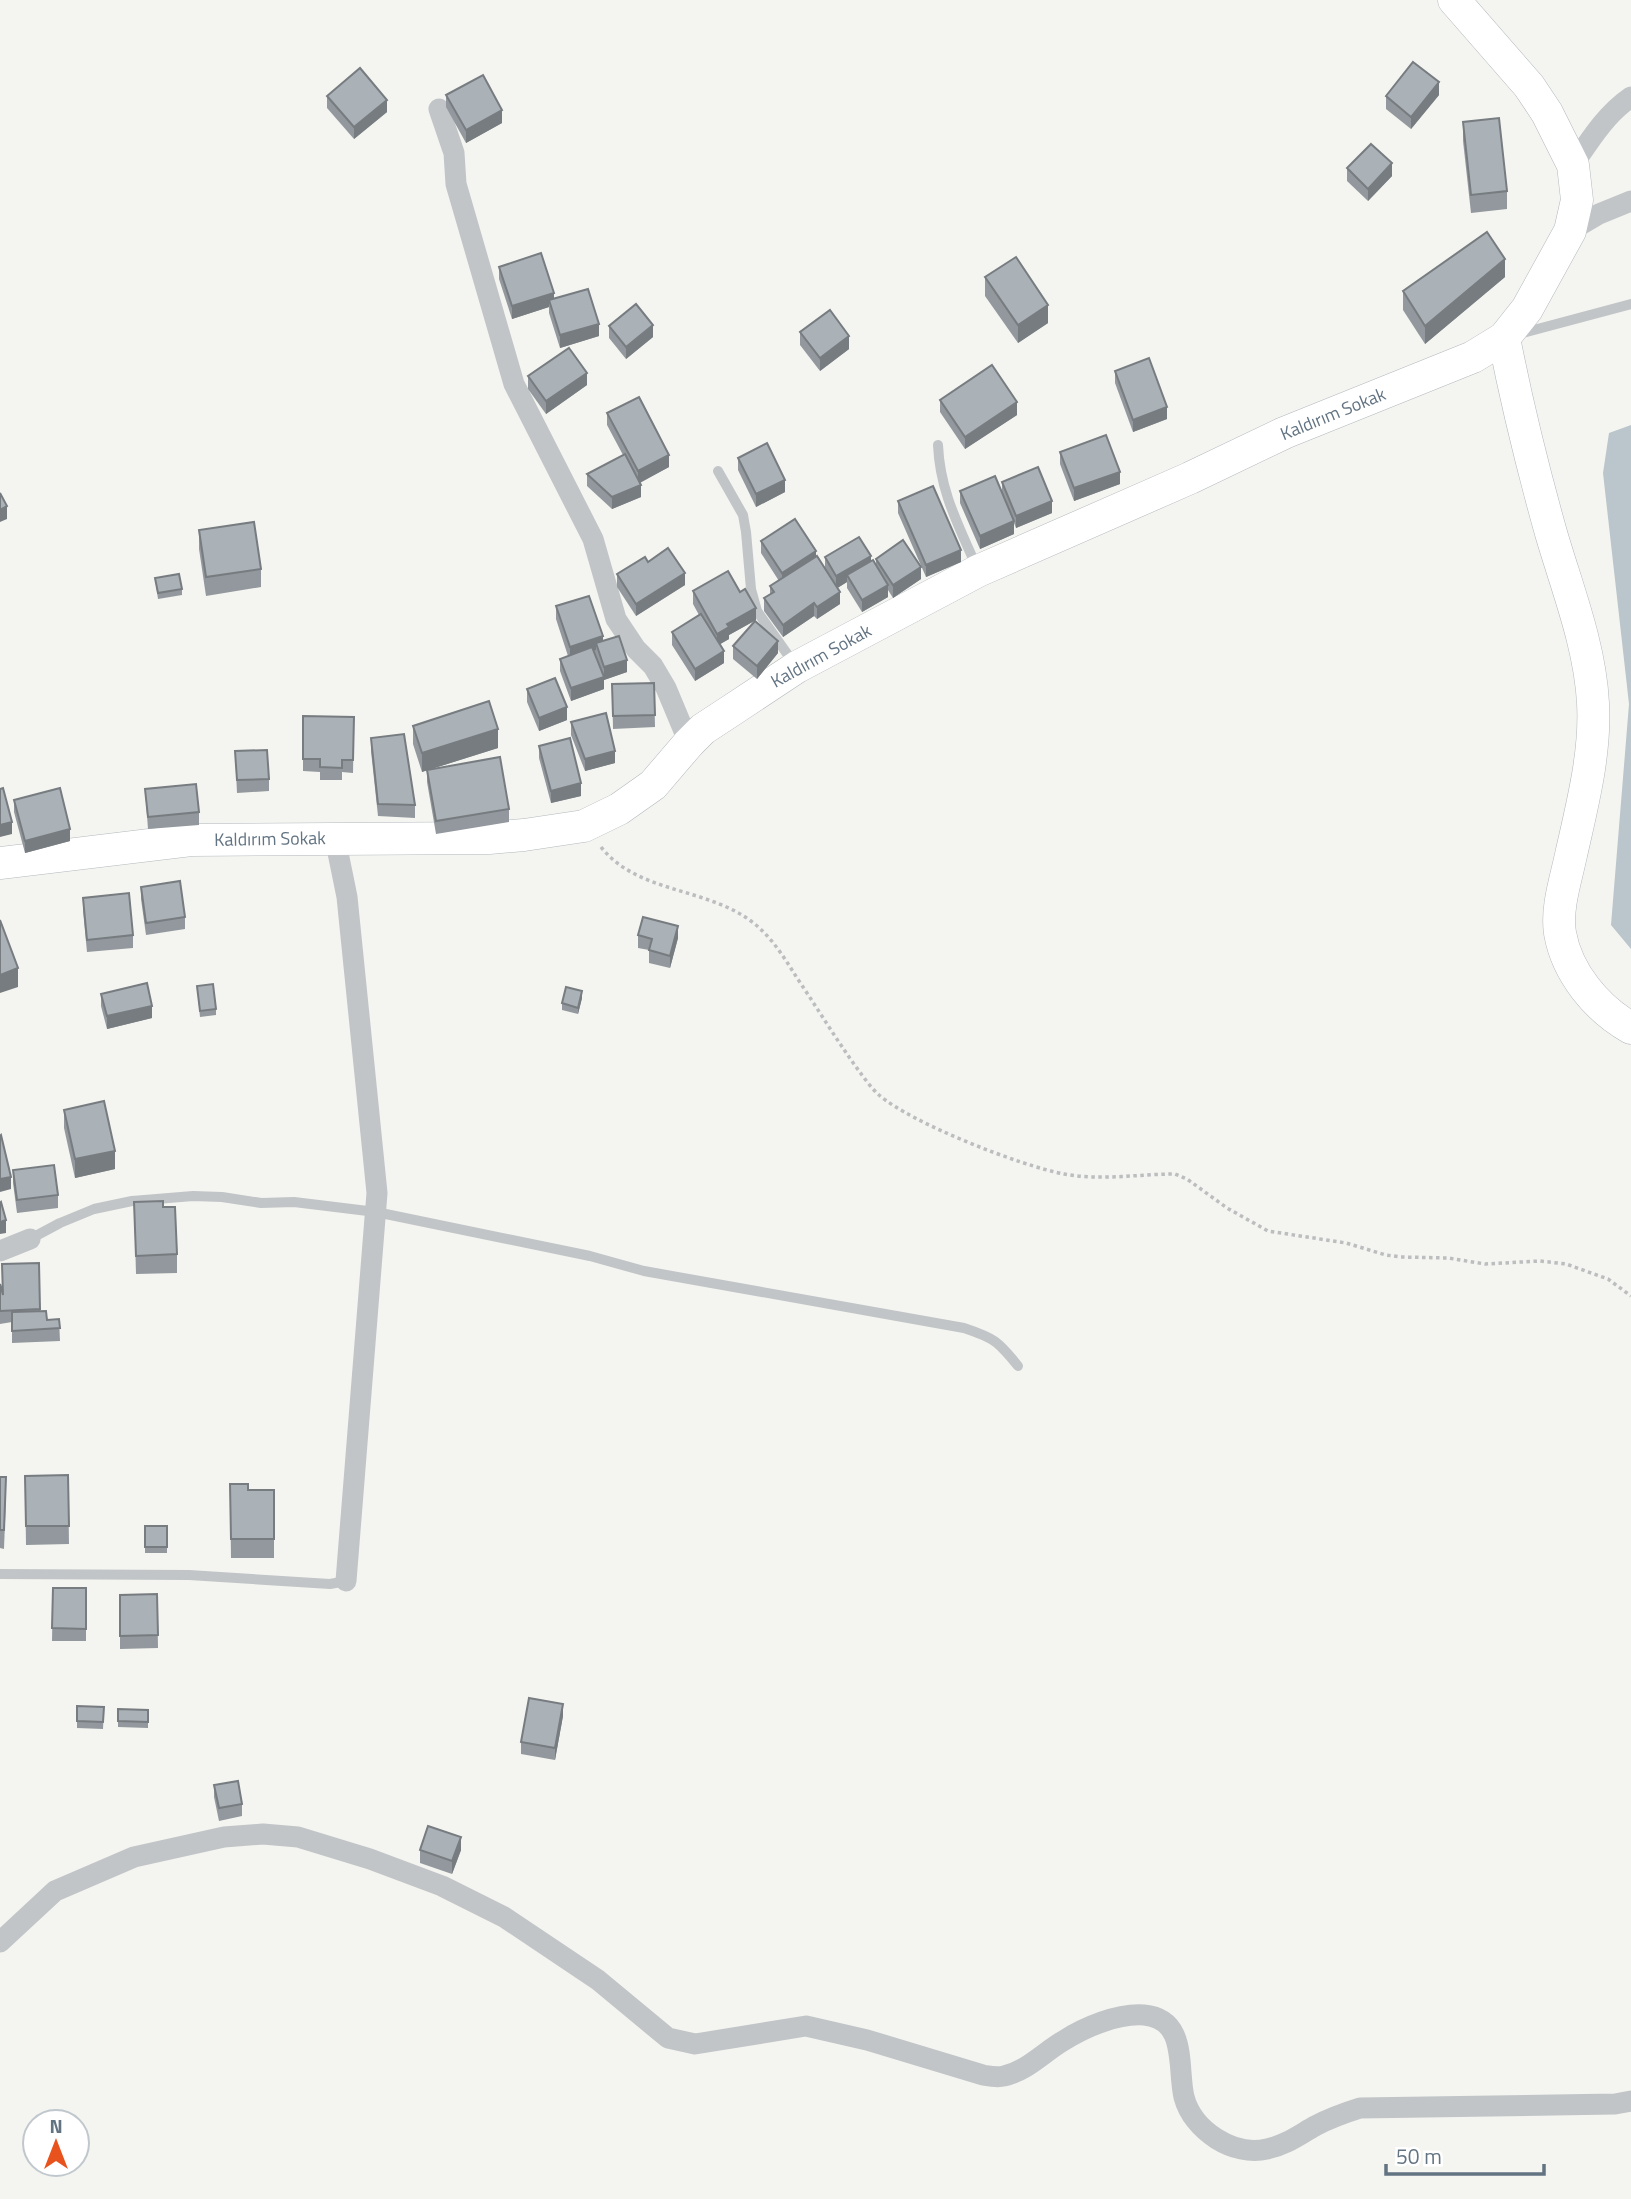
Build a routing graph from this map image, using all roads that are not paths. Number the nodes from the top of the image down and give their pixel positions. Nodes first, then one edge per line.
1 (1454, 0) edge
2 (1631, 97) edge
3 (439, 109) dead end
4 (1573, 165) junction
5 (1631, 201) edge
6 (1570, 231) junction
7 (1631, 304) edge
8 (1504, 338) junction
9 (938, 445) dead end
10 (718, 471) dead end
11 (978, 571) junction
12 (797, 667) junction
13 (689, 743) junction
14 (335, 838) junction
15 (0, 863) edge
16 (1631, 1028) edge
17 (376, 1212) junction
18 (30, 1239) joint
19 (0, 1251) edge
20 (1018, 1366) dead end
21 (0, 1574) edge
22 (346, 1581) joint
23 (0, 1942) edge
24 (1631, 2101) edge

1 - 4 street
2 - 4 street
3 - 13 street
4 - 6 street, Kaldırım Sokak
5 - 6 street
6 - 8 street, Kaldırım Sokak
7 - 8 lane
8 - 11 street, Kaldırım Sokak
8 - 16 street
9 - 11 lane
10 - 12 lane
11 - 12 street, Kaldırım Sokak
12 - 13 street, Kaldırım Sokak
13 - 14 street, Kaldırım Sokak
14 - 15 street, Kaldırım Sokak
14 - 17 street
17 - 18 lane
17 - 20 lane
17 - 22 street
18 - 19 street
21 - 22 lane
23 - 24 street

